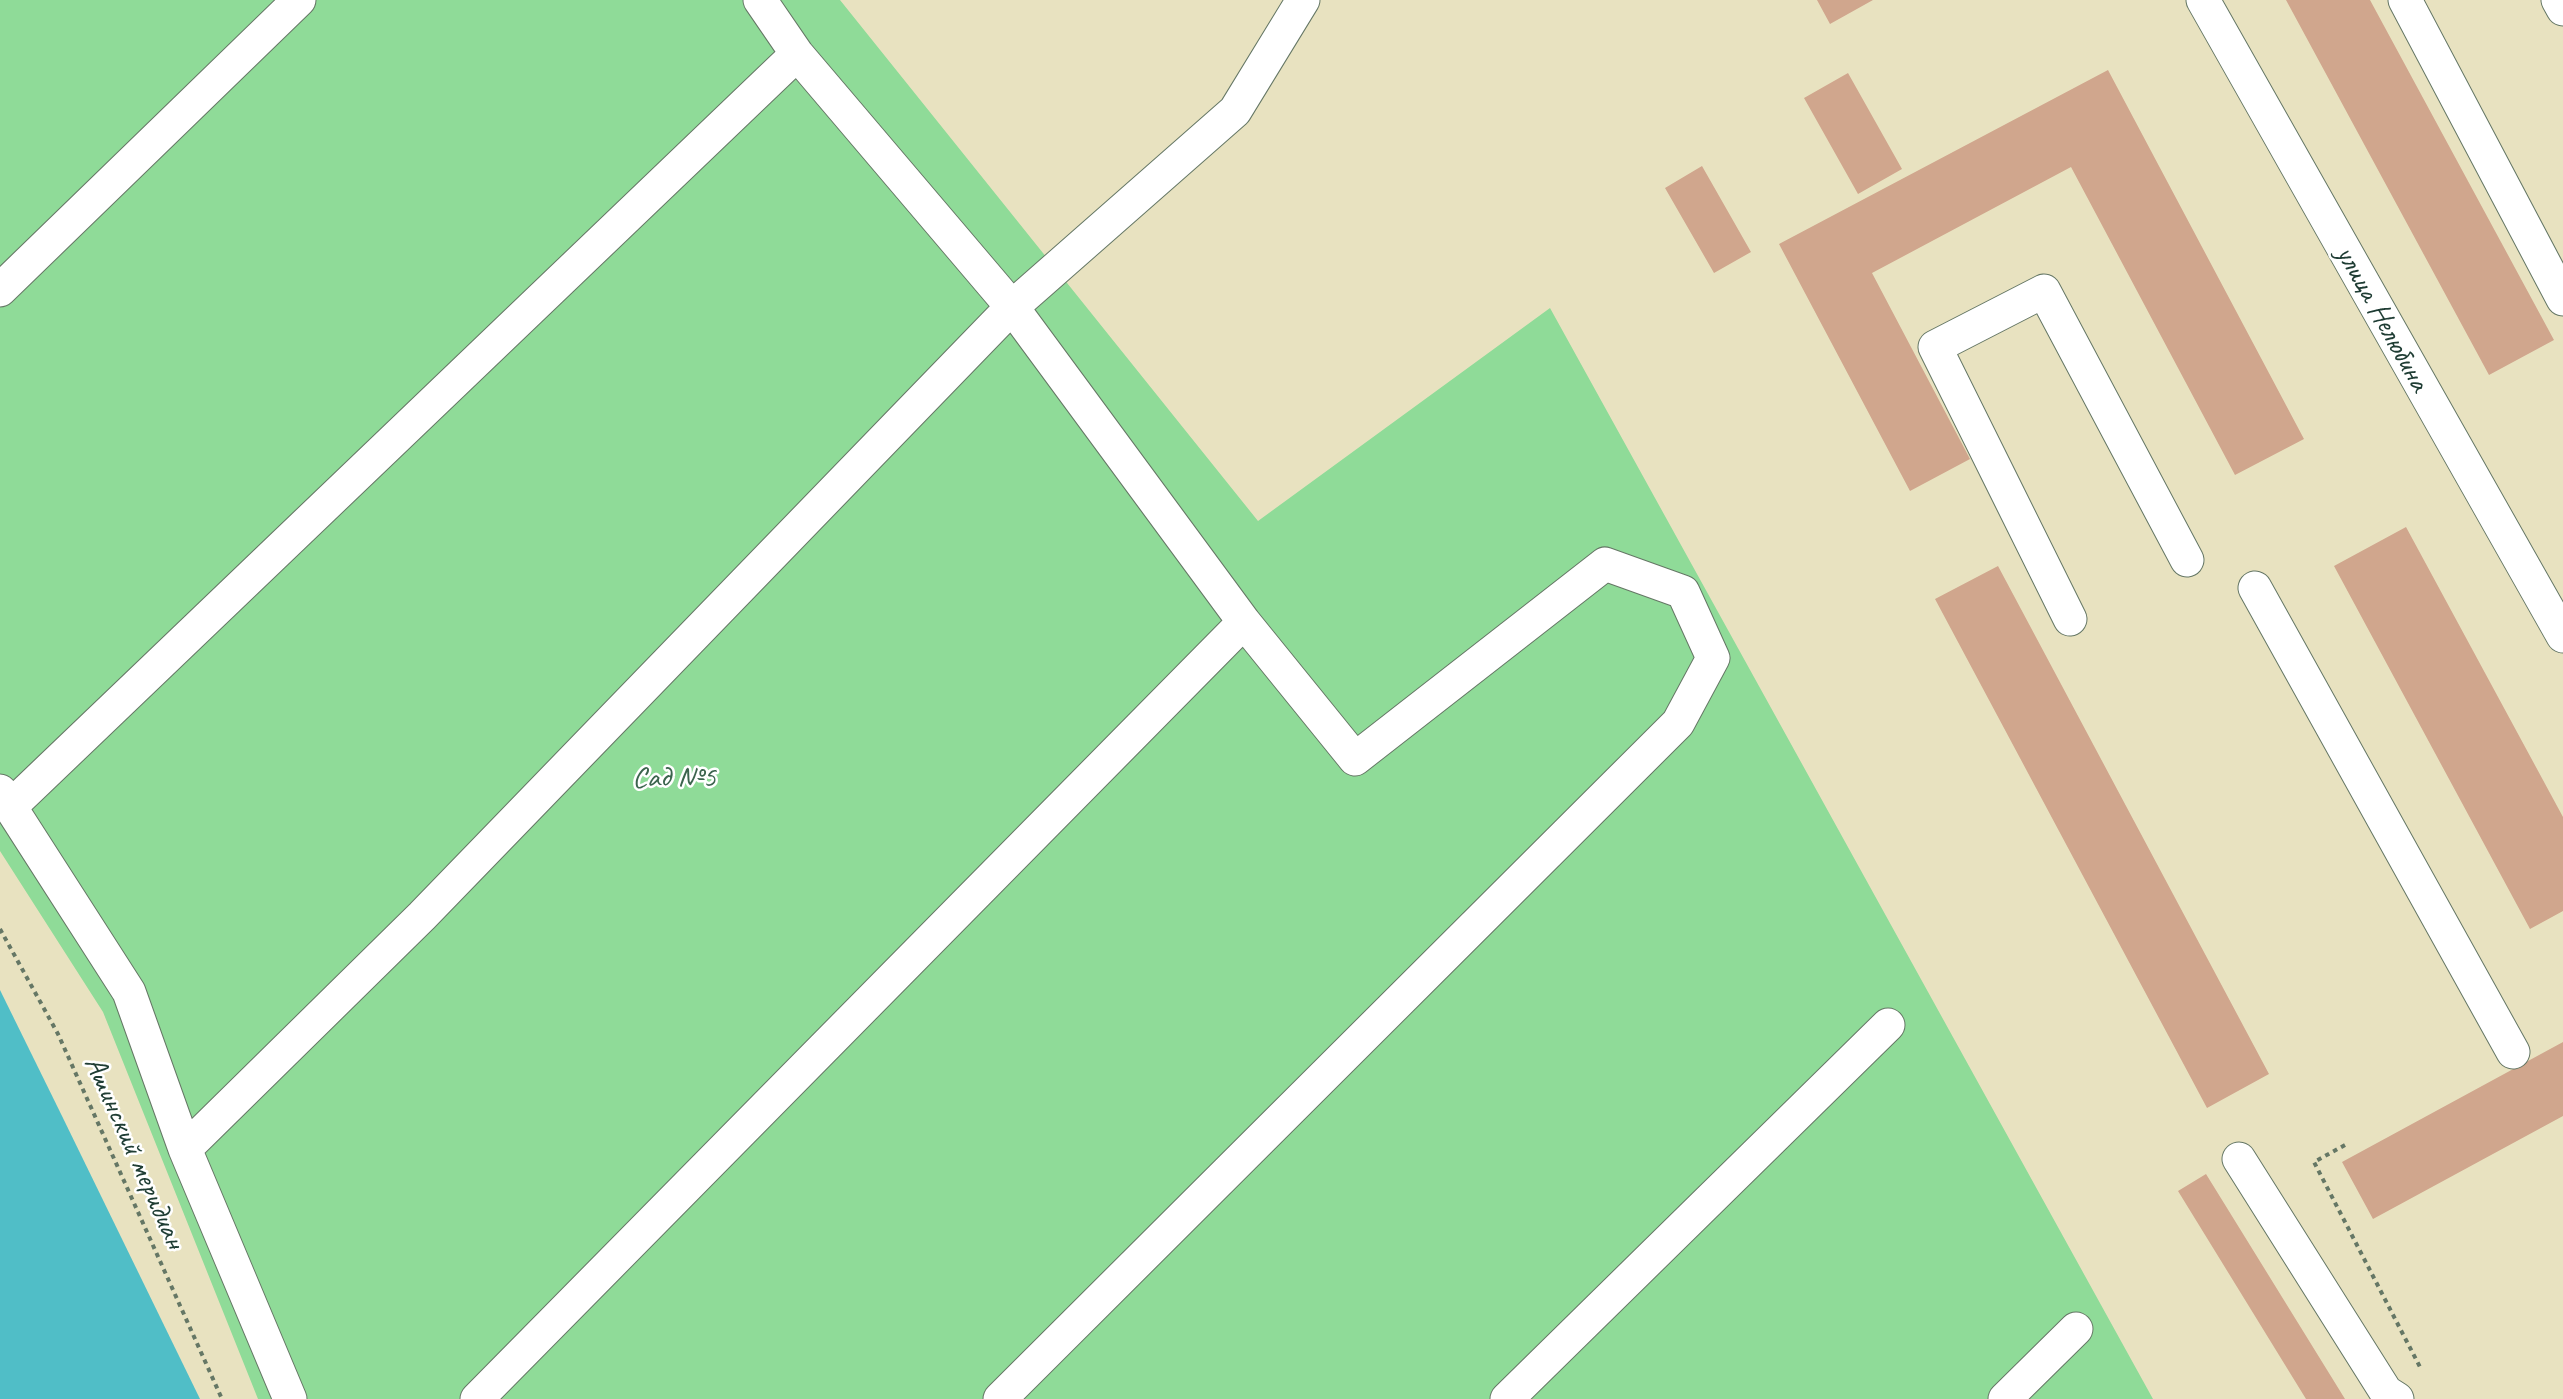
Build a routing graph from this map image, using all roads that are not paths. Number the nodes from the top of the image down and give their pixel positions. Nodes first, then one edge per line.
1 (299, 0) edge
2 (760, 0) edge
3 (1303, 0) edge
4 (2203, 0) edge
5 (2405, 0) edge
6 (2558, 0) edge
7 (2563, 9) edge
8 (797, 54) junction
9 (2560, 285) edge
10 (0, 290) edge
11 (1012, 308) junction
12 (2187, 560) dead end
13 (2255, 588) dead end
14 (2070, 619) dead end
15 (1245, 622) junction
16 (2563, 636) edge
17 (5, 799) edge
18 (1888, 1025) dead end
19 (2513, 1052) dead end
20 (185, 1149) junction
21 (2239, 1159) dead end
22 (2076, 1329) dead end
23 (290, 1399) edge
24 (477, 1399) edge
25 (1000, 1399) edge
26 (1507, 1399) edge
27 (2005, 1399) edge
28 (2397, 1399) edge

1 - 10 street
2 - 8 street
3 - 11 street
4 - 16 street, улица Нелюбина
5 - 9 street
6 - 7 street
8 - 11 street
8 - 17 street
11 - 15 street
11 - 20 street
12 - 14 street
13 - 19 street
15 - 24 street
15 - 25 street
17 - 20 street
18 - 26 street
20 - 23 street
21 - 28 street
22 - 27 street

